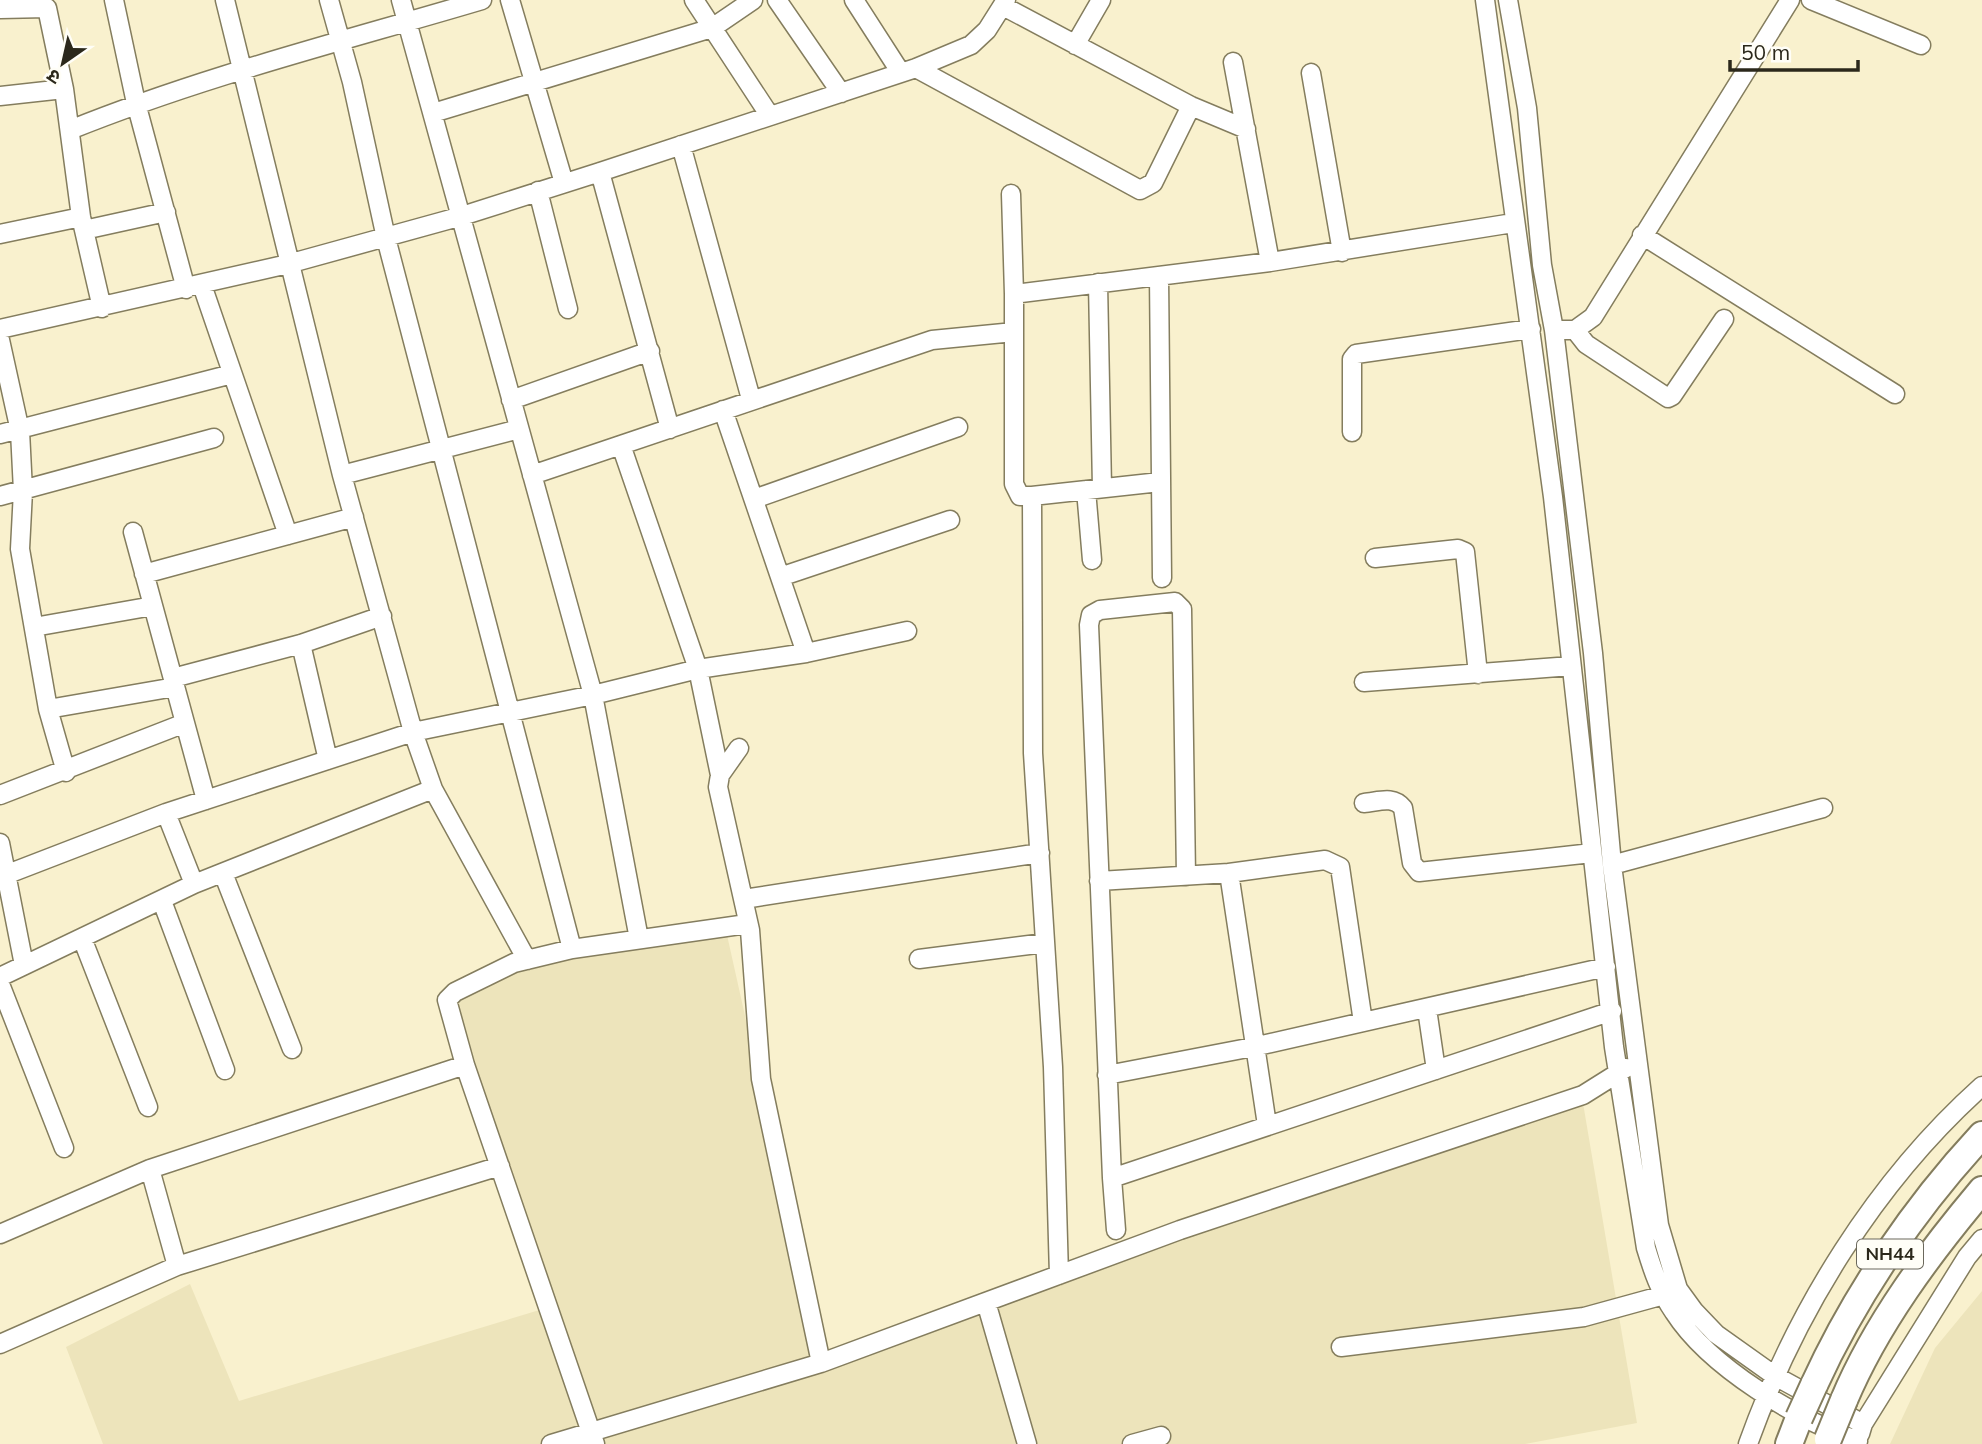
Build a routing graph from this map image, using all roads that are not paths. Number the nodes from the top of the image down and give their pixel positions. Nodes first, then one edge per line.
1 (114, 0) edge
2 (225, 0) edge
3 (329, 0) edge
4 (401, 0) edge
5 (482, 0) edge
6 (694, 0) edge
7 (753, 0) edge
8 (777, 0) edge
9 (854, 0) edge
10 (1101, 0) edge
11 (1485, 0) edge
12 (1508, 0) edge
13 (1790, 0) edge
14 (1811, 0) edge
15 (513, 1) edge
16 (1005, 3) edge
17 (0, 9) edge
18 (408, 22) junction
19 (712, 28) junction
20 (340, 43) junction
21 (1075, 45) junction
22 (1921, 45) dead end
23 (1233, 62) dead end
24 (241, 69) junction
25 (909, 70) junction
26 (1311, 74) dead end
27 (534, 81) junction
28 (64, 89) junction
29 (841, 93) junction
30 (0, 96) edge
31 (136, 103) junction
32 (1191, 106) junction
33 (433, 113) junction
34 (769, 116) junction
35 (70, 130) junction
36 (1246, 130) junction
37 (681, 145) junction
38 (600, 172) junction
39 (564, 183) junction
40 (538, 191) junction
41 (1011, 194) dead end
42 (166, 212) junction
43 (462, 216) junction
44 (83, 223) junction
45 (1513, 223) junction
46 (0, 234) edge
47 (1642, 235) junction
48 (386, 238) junction
49 (1342, 252) junction
50 (1270, 262) junction
51 (1541, 262) junction
52 (288, 264) junction
53 (1520, 265) junction
54 (1159, 276) junction
55 (1098, 283) junction
56 (194, 287) junction
57 (1014, 294) junction
58 (102, 308) junction
59 (568, 309) dead end
60 (1724, 319) dead end
61 (0, 330) edge
62 (1531, 330) junction
63 (1555, 330) junction
64 (1575, 330) junction
65 (1014, 332) junction
66 (0, 340) edge
67 (650, 351) junction
68 (232, 374) junction
69 (1895, 394) dead end
70 (751, 399) junction
71 (511, 400) junction
72 (723, 410) junction
73 (958, 427) dead end
74 (519, 429) junction
75 (670, 429) junction
76 (20, 431) junction
77 (1352, 432) dead end
78 (0, 434) edge
79 (214, 438) dead end
80 (621, 445) junction
81 (442, 450) junction
82 (342, 475) junction
83 (532, 475) junction
84 (1160, 482) junction
85 (1094, 489) junction
86 (23, 491) junction
87 (0, 496) edge
88 (1032, 496) junction
89 (754, 499) junction
90 (1574, 512) junction
91 (1555, 514) junction
92 (354, 517) junction
93 (950, 520) dead end
94 (133, 532) dead end
95 (288, 535) junction
96 (1375, 558) dead end
97 (1092, 560) dead end
98 (144, 574) junction
99 (780, 578) junction
100 (1162, 578) dead end
101 (153, 606) junction
102 (382, 616) junction
103 (34, 627) junction
104 (907, 631) dead end
105 (301, 644) junction
106 (806, 653) junction
107 (1571, 666) junction
108 (698, 669) junction
109 (1478, 674) junction
110 (1364, 682) dead end
111 (174, 683) junction
112 (593, 695) junction
113 (48, 709) junction
114 (510, 711) junction
115 (185, 723) junction
116 (413, 732) junction
117 (739, 748) dead end
118 (328, 760) junction
119 (66, 772) junction
120 (720, 775) junction
121 (433, 789) junction
122 (0, 796) edge
123 (206, 800) junction
124 (1364, 803) dead end
125 (1823, 808) dead end
126 (166, 813) junction
127 (0, 843) edge
128 (1040, 853) junction
129 (1592, 853) junction
130 (1612, 865) junction
131 (223, 873) junction
132 (1229, 873) junction
133 (4, 876) edge
134 (1186, 876) junction
135 (1099, 881) junction
136 (194, 884) junction
137 (744, 899) junction
138 (162, 901) junction
139 (747, 924) junction
140 (82, 938) junction
141 (639, 939) junction
142 (1045, 943) junction
143 (572, 950) junction
144 (919, 959) dead end
145 (527, 960) junction
146 (24, 965) junction
147 (1606, 967) junction
148 (0, 977) edge
149 (0, 984) edge
150 (1427, 1009) junction
151 (1612, 1011) junction
152 (1363, 1022) junction
153 (1254, 1047) junction
154 (292, 1049) dead end
155 (1639, 1059) junction
156 (465, 1065) junction
157 (225, 1070) dead end
158 (1436, 1070) junction
159 (1619, 1074) junction
160 (1107, 1075) junction
161 (1982, 1086) edge
162 (148, 1107) dead end
163 (1266, 1125) junction
164 (1982, 1135) edge
165 (64, 1148) dead end
166 (500, 1167) junction
167 (150, 1169) junction
168 (1112, 1178) junction
169 (1982, 1190) edge
170 (1116, 1230) dead end
171 (0, 1234) edge
172 (1982, 1239) edge
173 (177, 1266) junction
174 (1059, 1275) junction
175 (1664, 1295) junction
176 (986, 1302) junction
177 (0, 1344) edge
178 (1341, 1347) dead end
179 (821, 1363) junction
180 (1775, 1376) junction
181 (1766, 1394) junction
182 (1161, 1436) dead end
183 (1859, 1436) edge
184 (594, 1437) edge
185 (1827, 1441) edge
186 (551, 1444) edge
187 (1027, 1444) edge
188 (1132, 1444) edge
189 (1748, 1444) edge
190 (1789, 1444) edge

1 - 31 street
2 - 24 street
3 - 20 street
4 - 18 street
5 - 18 street
6 - 19 street
7 - 19 street
8 - 29 street
9 - 25 street
10 - 21 street
11 - 45 street
12 - 51 street
13 - 47 street
14 - 22 street
15 - 27 street
16 - 21 street
16 - 25 street
17 - 28 street
18 - 20 street
18 - 33 street
19 - 27 street
19 - 34 street
20 - 24 street
20 - 48 street
21 - 32 street
23 - 36 street
24 - 31 street
24 - 52 street
25 - 29 street
25 - 32 street
26 - 49 street
27 - 33 street
27 - 39 street
28 - 30 street
28 - 35 street
29 - 34 street
31 - 35 street
31 - 42 street
32 - 36 street
33 - 43 street
34 - 37 street
35 - 44 street
36 - 50 street
37 - 38 street
37 - 70 street
38 - 39 street
38 - 67 street
39 - 40 street
40 - 43 street
40 - 59 street
41 - 57 street
42 - 44 street
42 - 56 street
43 - 48 street
43 - 71 street
44 - 46 street
44 - 58 street
45 - 49 street
45 - 53 street
47 - 64 street
47 - 69 street
48 - 52 street
48 - 81 street
49 - 50 street
50 - 54 street
51 - 53 street
51 - 63 street
52 - 56 street
52 - 82 street
53 - 62 street
54 - 55 street
54 - 84 street
55 - 57 street
55 - 85 street
56 - 58 street
56 - 68 street
57 - 65 street
58 - 61 street
60 - 64 street
62 - 77 street
62 - 91 street
63 - 64 street
63 - 90 street
65 - 70 street
65 - 88 street
66 - 76 street
67 - 71 street
67 - 75 street
68 - 76 street
68 - 95 street
70 - 72 street
71 - 74 street
72 - 75 street
72 - 89 street
73 - 89 street
74 - 81 street
74 - 83 street
75 - 80 street
76 - 78 street
76 - 86 street
79 - 86 street
80 - 83 street
80 - 108 street
81 - 82 street
81 - 114 street
82 - 92 street
83 - 112 street
84 - 85 street
84 - 100 street
85 - 88 street
85 - 97 street
86 - 87 street
86 - 103 street
88 - 128 street
89 - 99 street
90 - 91 street
90 - 130 street
91 - 107 street
92 - 95 street
92 - 102 street
93 - 99 street
94 - 98 street
95 - 98 street
96 - 109 street
98 - 101 street
99 - 106 street
101 - 103 street
101 - 111 street
102 - 105 street
102 - 116 street
103 - 113 street
104 - 106 street
105 - 111 street
105 - 118 street
106 - 108 street
107 - 109 street
107 - 129 street
108 - 112 street
108 - 120 street
109 - 110 street
111 - 113 street
111 - 115 street
112 - 114 street
112 - 141 street
113 - 119 street
114 - 116 street
114 - 143 street
115 - 119 street
115 - 123 street
116 - 118 street
116 - 121 street
117 - 120 street
118 - 123 street
119 - 122 street
120 - 137 street
121 - 131 street
121 - 145 street
123 - 126 street
124 - 129 street
125 - 130 street
126 - 133 street
126 - 136 street
127 - 133 street
128 - 137 street
128 - 142 street
129 - 147 street
130 - 155 street
131 - 136 street
131 - 154 street
132 - 134 street
132 - 152 street
132 - 153 street
133 - 146 street
134 - 135 street
134 - 135 street
135 - 160 street
136 - 138 street
137 - 139 street
138 - 140 street
138 - 157 street
139 - 141 street
139 - 179 street
140 - 146 street
140 - 162 street
141 - 143 street
142 - 144 street
142 - 174 street
143 - 145 street
145 - 156 street
146 - 148 street
147 - 150 street
147 - 151 street
149 - 165 street
150 - 152 street
150 - 158 street
151 - 158 street
151 - 159 street
152 - 153 street
153 - 160 street
153 - 163 street
155 - 159 street
155 - 180 street
156 - 166 street
156 - 167 street
158 - 163 street
159 - 174 street
159 - 175 street
160 - 168 street
161 - 180 street
163 - 168 street
164 - 190 highway, NH44, bridge
166 - 173 street
166 - 184 street
167 - 171 street
167 - 173 street
168 - 170 street
169 - 185 highway, NH44, bridge
172 - 183 street
173 - 177 street
174 - 176 street
175 - 178 street
175 - 181 street
176 - 179 street
176 - 187 street
179 - 184 street
180 - 181 street
180 - 183 street
181 - 183 street
181 - 189 street
182 - 188 street
184 - 186 street

